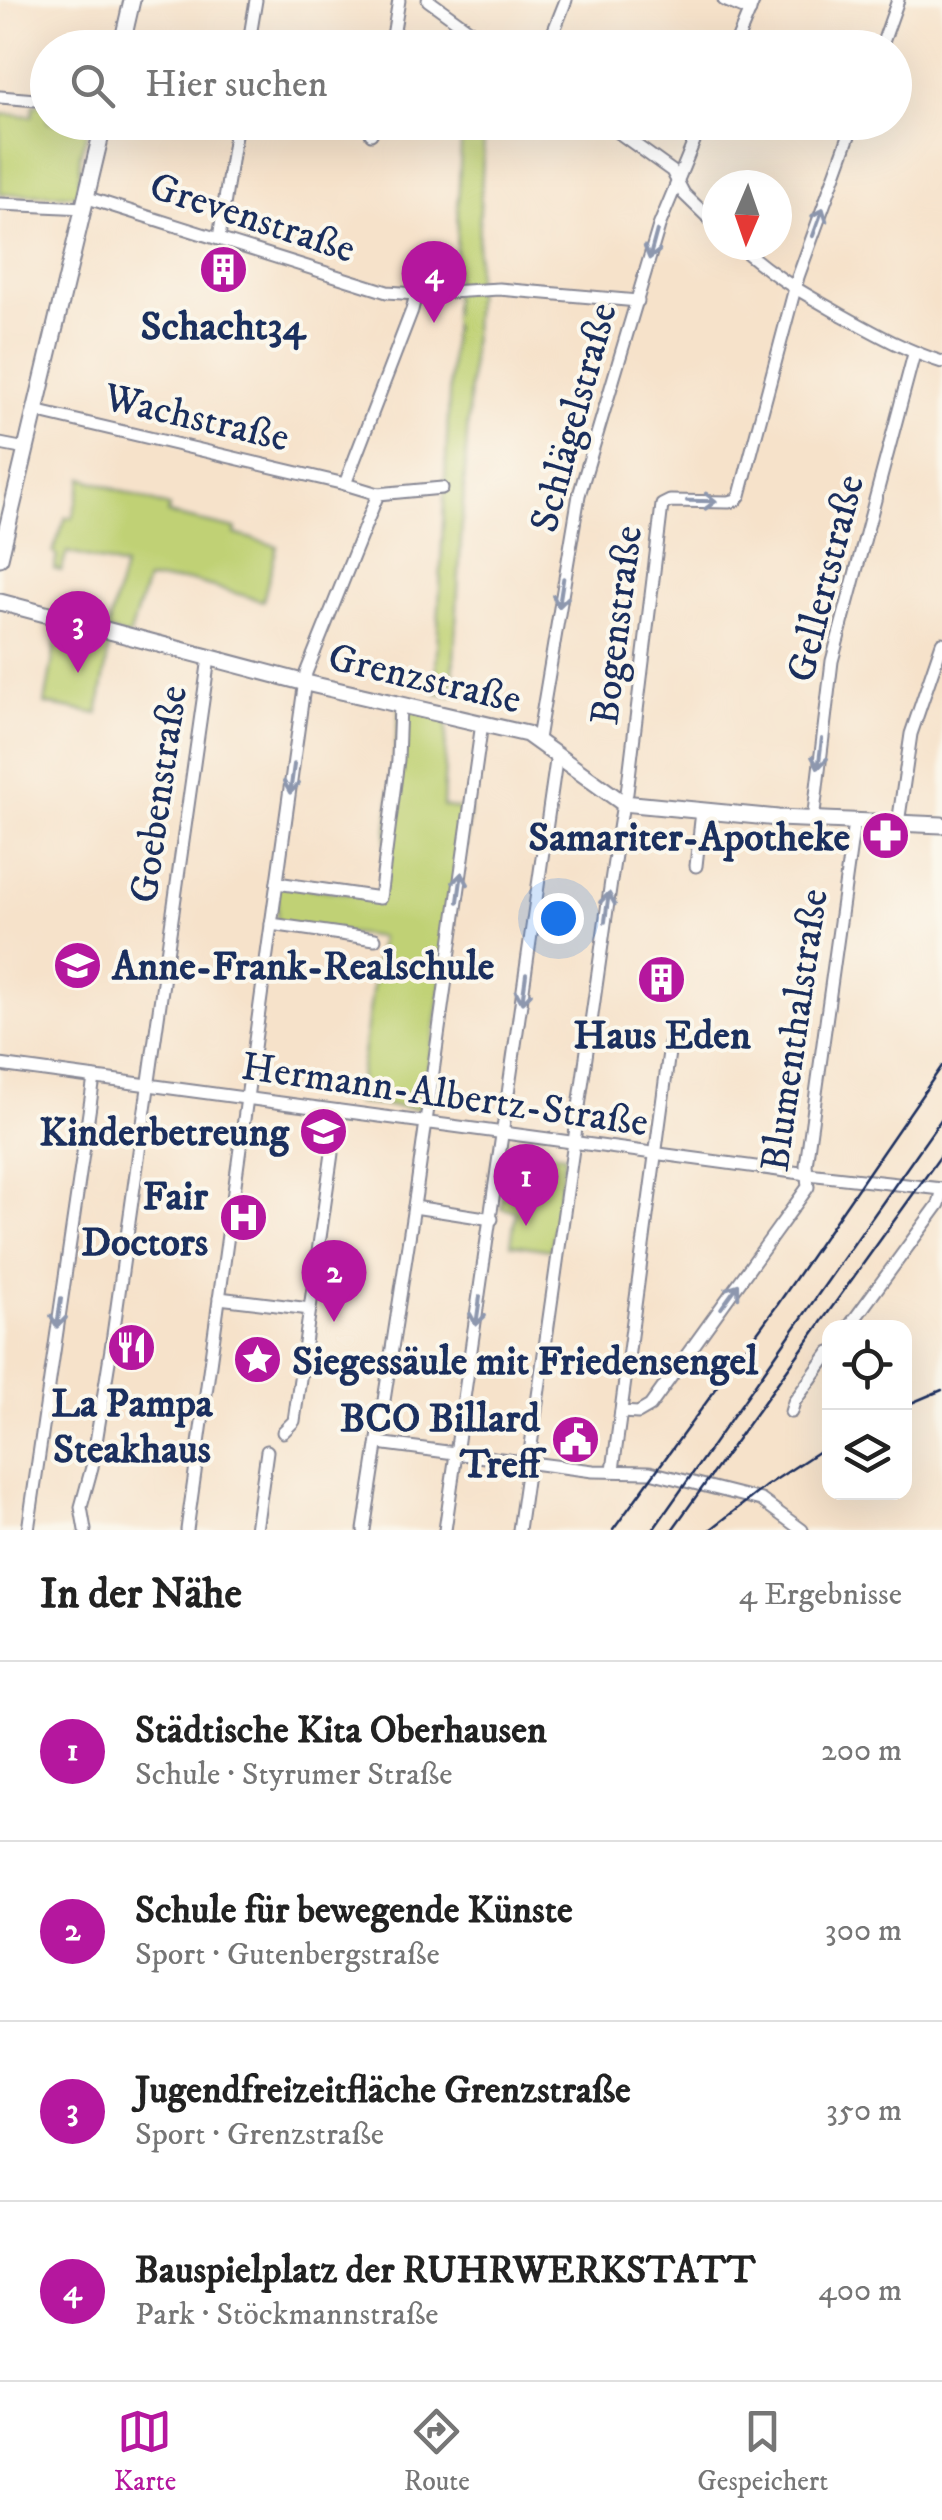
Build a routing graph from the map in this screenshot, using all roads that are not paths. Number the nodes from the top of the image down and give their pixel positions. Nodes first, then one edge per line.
1 (132, 0) edge
2 (256, 0) edge
3 (399, 0) edge
4 (428, 0) edge
5 (566, 0) edge
6 (724, 0) edge
7 (898, 0) edge
8 (752, 5) edge
9 (125, 30) edge
10 (251, 30) edge
11 (394, 30) edge
12 (469, 30) edge
13 (554, 30) edge
14 (742, 30) edge
15 (887, 30) edge
16 (0, 97) edge
17 (30, 100) edge
18 (100, 140) edge
19 (234, 140) edge
20 (629, 140) edge
21 (694, 140) edge
22 (848, 140) edge
23 (677, 180) junction
24 (87, 203) junction
25 (0, 204) edge
26 (702, 211) edge
27 (219, 238) junction
28 (755, 260) edge
29 (795, 288) junction
30 (416, 294) junction
31 (638, 301) junction
32 (914, 354) junction
33 (942, 362) edge
34 (35, 411) junction
35 (0, 444) edge
36 (26, 449) junction
37 (345, 484) junction
38 (442, 488) dead end
39 (378, 494) junction
40 (0, 558) edge
41 (0, 602) edge
42 (942, 644) edge
43 (209, 658) junction
44 (306, 683) junction
45 (400, 705) junction
46 (482, 724) junction
47 (538, 739) junction
48 (557, 754) junction
49 (623, 804) junction
50 (702, 811) junction
51 (813, 821) junction
52 (854, 822) junction
53 (898, 824) junction
54 (942, 826) edge
55 (696, 866) dead end
56 (277, 884) junction
57 (272, 924) junction
58 (376, 939) dead end
59 (671, 1037) dead end
60 (0, 1064) edge
61 (94, 1078) junction
62 (148, 1086) junction
63 (247, 1099) junction
64 (338, 1111) junction
65 (426, 1122) junction
66 (504, 1133) junction
67 (573, 1142) junction
68 (655, 1154) junction
69 (808, 1174) junction
70 (942, 1191) edge
71 (414, 1207) junction
72 (492, 1218) junction
73 (219, 1298) junction
74 (310, 1310) junction
75 (854, 1320) edge
76 (822, 1363) edge
77 (621, 1412) junction
78 (791, 1412) dead end
79 (283, 1432) dead end
80 (378, 1443) junction
81 (267, 1451) dead end
82 (458, 1453) junction
83 (527, 1464) junction
84 (613, 1470) junction
85 (28, 1530) edge
86 (85, 1530) edge
87 (186, 1530) edge
88 (256, 1530) edge
89 (364, 1530) edge
90 (445, 1530) edge
91 (519, 1530) edge
92 (802, 1530) edge

1 - 9 street
2 - 10 street
3 - 11 street
4 - 12 street
5 - 13 street
6 - 8 street
7 - 15 street
8 - 14 street
16 - 17 street
18 - 24 street
19 - 27 street
20 - 23 street
21 - 23 street, Schlägelstraße
29 -> 22 street, Bogenstraße
23 - 26 street
23 -> 31 street, Schlägelstraße
24 - 25 street, Grevenstraße
24 - 27 street, Grevenstraße
24 - 34 street
27 - 30 street, Grevenstraße
28 - 29 street
29 - 32 street
49 -> 29 street, Bogenstraße
30 - 31 street, Grevenstraße
30 - 37 street
31 -> 47 street, Schlägelstraße
32 - 33 street
32 -> 51 street, Gellertstraße
34 - 36 street
34 - 37 street, Wachstraße
35 - 36 street
36 - 40 street
37 - 39 street, Wachstraße
38 - 39 street
39 - 44 street
41 - 43 street, Grenzstraße
42 - 53 street
43 - 44 street, Grenzstraße
43 - 62 street, Goebenstraße
44 - 45 street, Grenzstraße
44 -> 56 street
45 - 46 street, Grenzstraße
45 - 56 street
46 - 47 street, Grenzstraße
65 -> 46 street
47 - 48 street, Grenzstraße
48 - 49 street, Grenzstraße
48 -> 66 street
49 - 50 street
67 -> 49 street
50 - 51 street
50 - 55 street
51 - 52 street
52 - 53 street
52 - 69 street, Blumenthalstraße
53 - 54 street
56 - 57 street
57 - 58 street
57 - 63 street
59 - 68 street
60 - 61 street, Hermann-Albertz-Straße
61 - 62 street, Hermann-Albertz-Straße
61 -> 85 street
62 - 63 street, Hermann-Albertz-Straße
62 - 86 street, Goebenstraße
63 - 64 street, Hermann-Albertz-Straße
63 - 73 street
64 - 65 street, Hermann-Albertz-Straße
64 - 74 street
65 - 66 street, Hermann-Albertz-Straße
65 - 71 street
66 - 67 street, Hermann-Albertz-Straße
66 - 72 street
67 - 68 street, Hermann-Albertz-Straße
67 - 83 street
68 - 69 street, Hermann-Albertz-Straße
68 - 77 street
69 - 70 street, Hermann-Albertz-Straße
77 -> 69 street, Blumenthalstraße
70 - 75 street
71 - 72 street
71 - 80 street
72 -> 82 street
73 - 74 street
73 - 87 street
74 - 79 street
76 - 78 street
77 - 84 street
80 - 82 street
80 - 89 street
81 - 88 street
82 - 83 street
82 - 90 street
83 - 84 street
83 - 91 street
84 - 92 street

